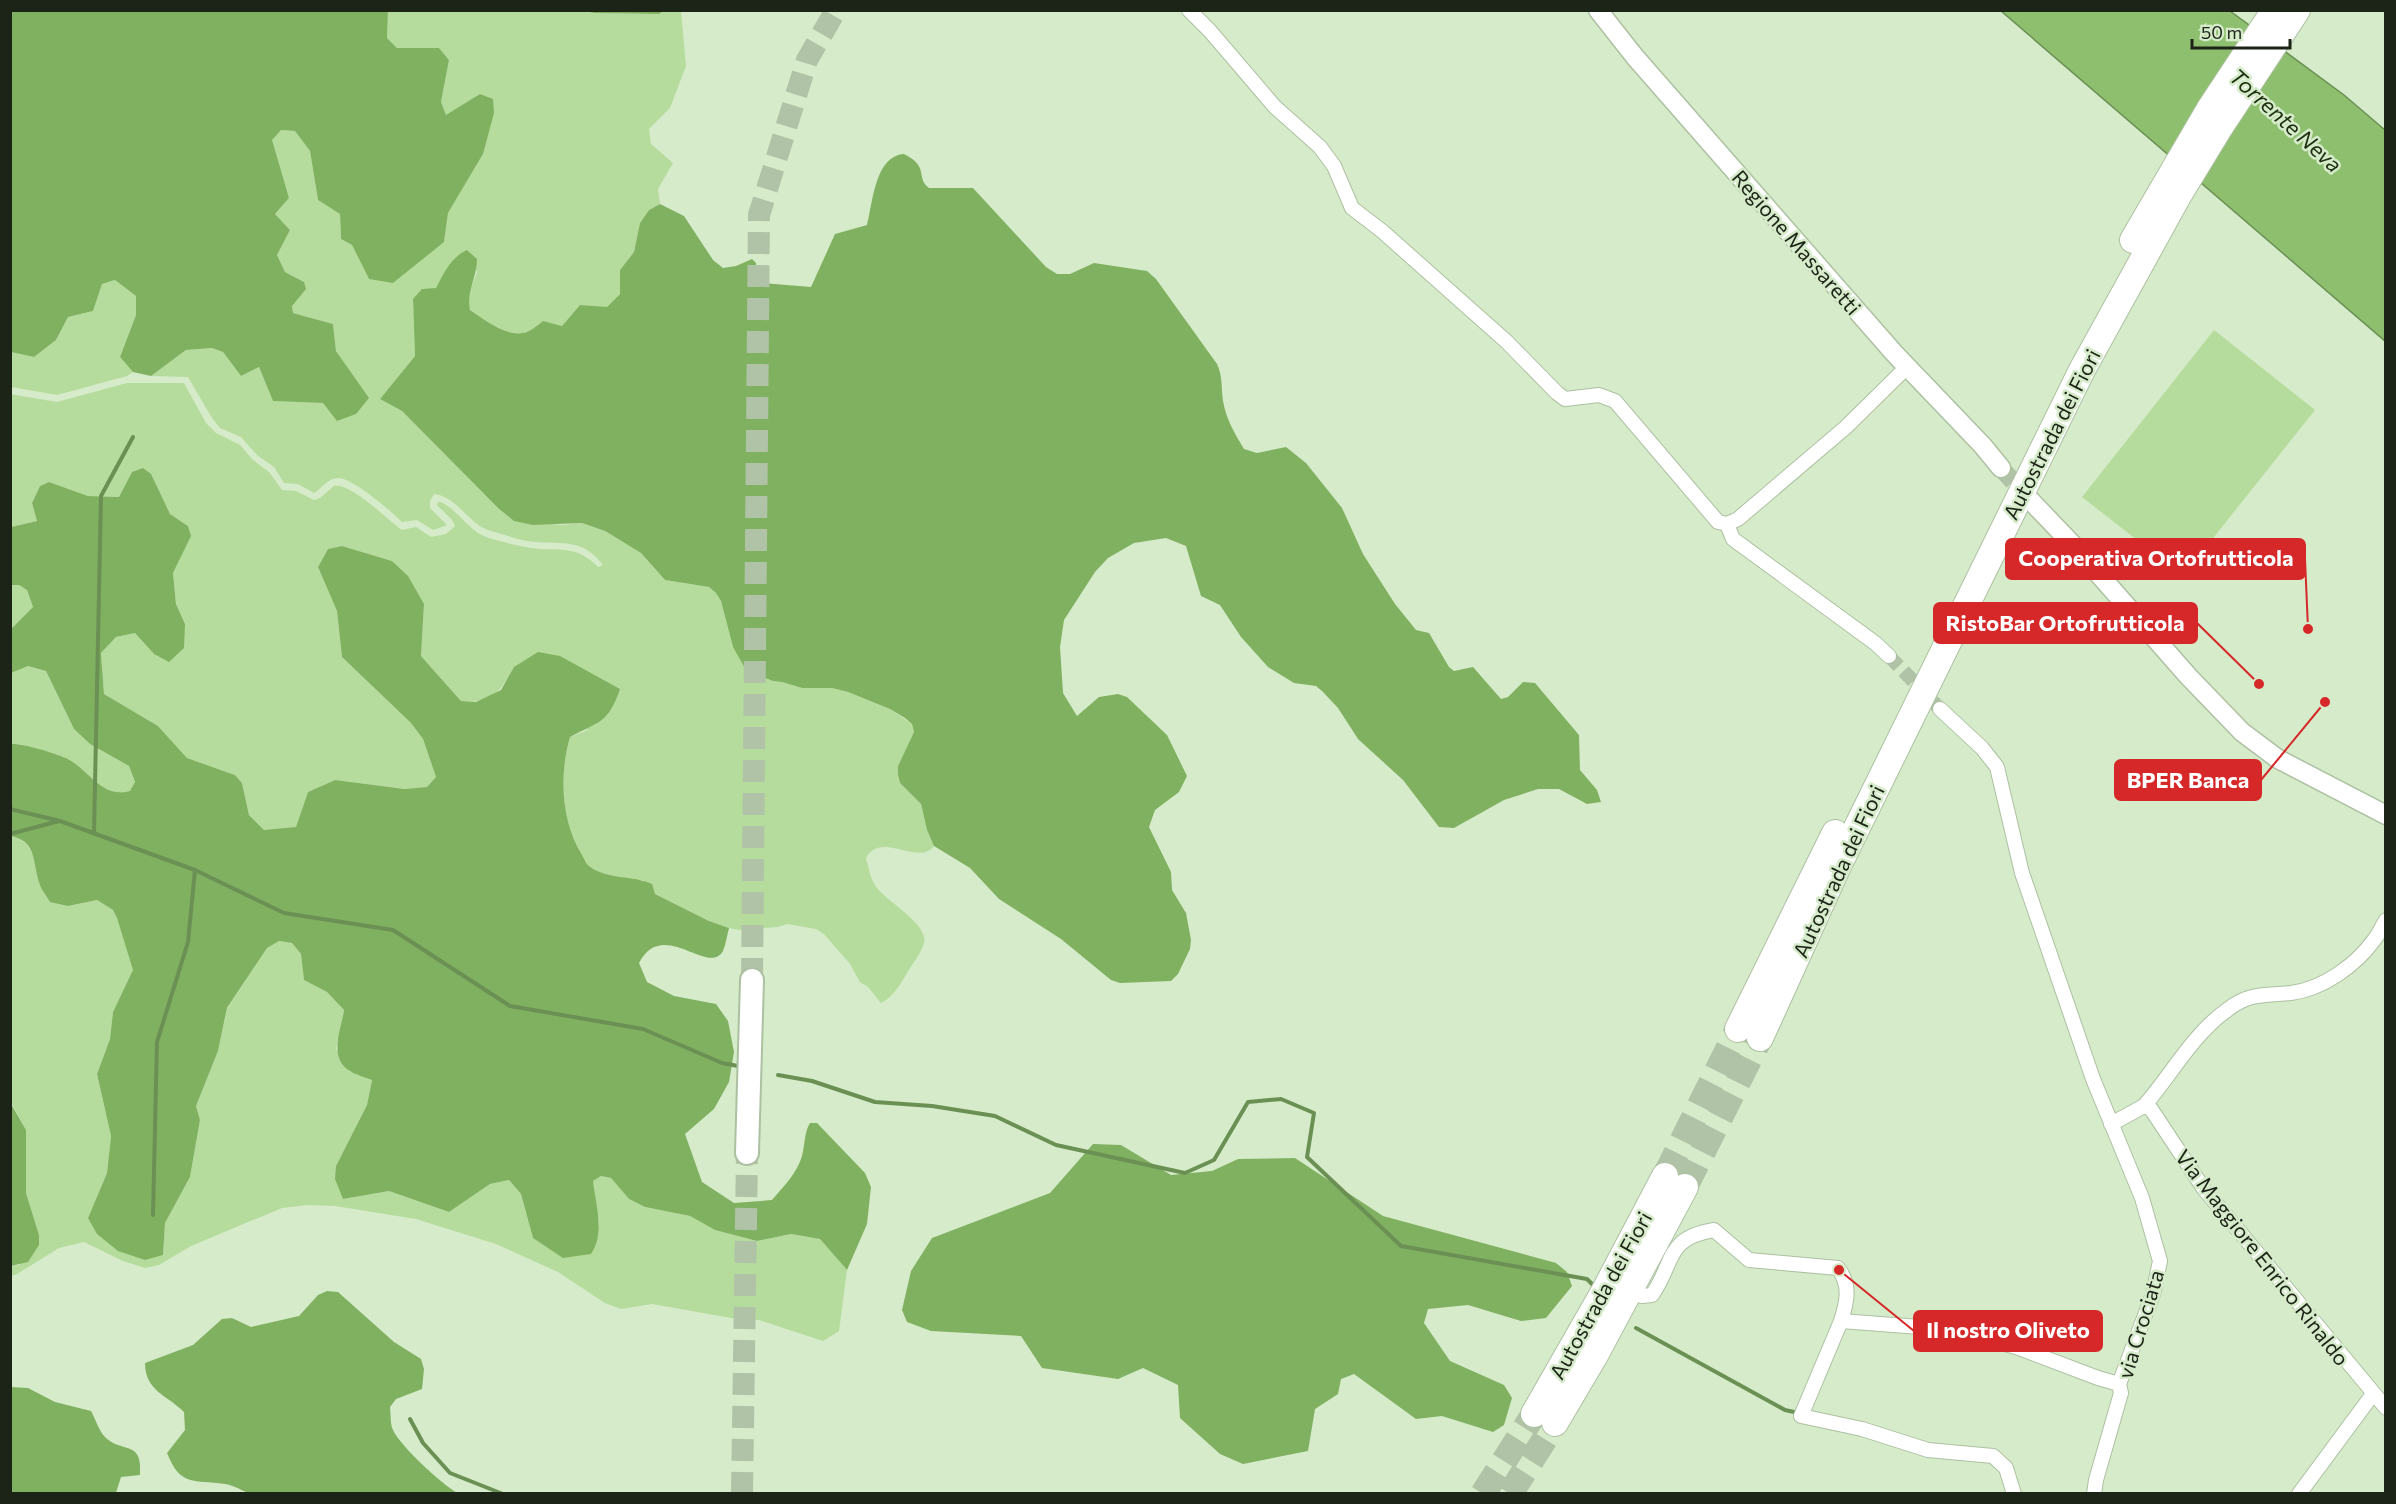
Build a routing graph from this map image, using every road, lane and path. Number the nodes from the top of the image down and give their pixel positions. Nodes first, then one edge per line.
1 (1189, 10) edge
2 (1598, 10) edge
3 (2256, 10) edge
4 (2275, 10) edge
5 (2297, 10) edge
6 (2209, 110) junction
7 (1907, 366) junction
8 (2075, 366) junction
9 (2001, 468) tunnel mouth
10 (2031, 501) tunnel mouth
11 (1727, 525) junction
12 (1889, 656) tunnel mouth
13 (1940, 709) tunnel mouth
14 (2385, 815) edge
15 (2385, 920) edge
16 (752, 980) tunnel mouth
17 (1749, 1033) tunnel mouth
18 (2144, 1106) junction
19 (2110, 1124) junction
20 (747, 1153) tunnel mouth
21 (1675, 1181) tunnel mouth
22 (1641, 1296) dead end
23 (1841, 1321) junction
24 (2119, 1384) junction
25 (2373, 1394) junction
26 (2385, 1408) edge
27 (1545, 1418) tunnel mouth
28 (2014, 1494) edge
29 (2094, 1494) edge
30 (2299, 1494) edge

1 - 11 street
2 - 7 street, Regione Massaretti
3 - 6 highway
4 - 6 highway, Autostrada dei Fiori
5 - 8 highway, Autostrada dei Fiori
6 - 8 highway, Autostrada dei Fiori
7 - 9 street, Regione Massaretti
7 - 11 street
8 - 17 highway, Autostrada dei Fiori
10 - 14 street
11 - 12 street
13 - 19 street, via Crociata
15 - 18 street
16 - 20 main road
18 - 19 street
18 - 25 street, Via Maggiore Enrico Rinaldo
19 - 24 street, via Crociata
21 - 27 highway, Autostrada dei Fiori
22 - 23 street
23 - 24 street
23 - 28 street
24 - 29 street, via Crociata
25 - 26 street, Via Maggiore Enrico Rinaldo
25 - 30 street

